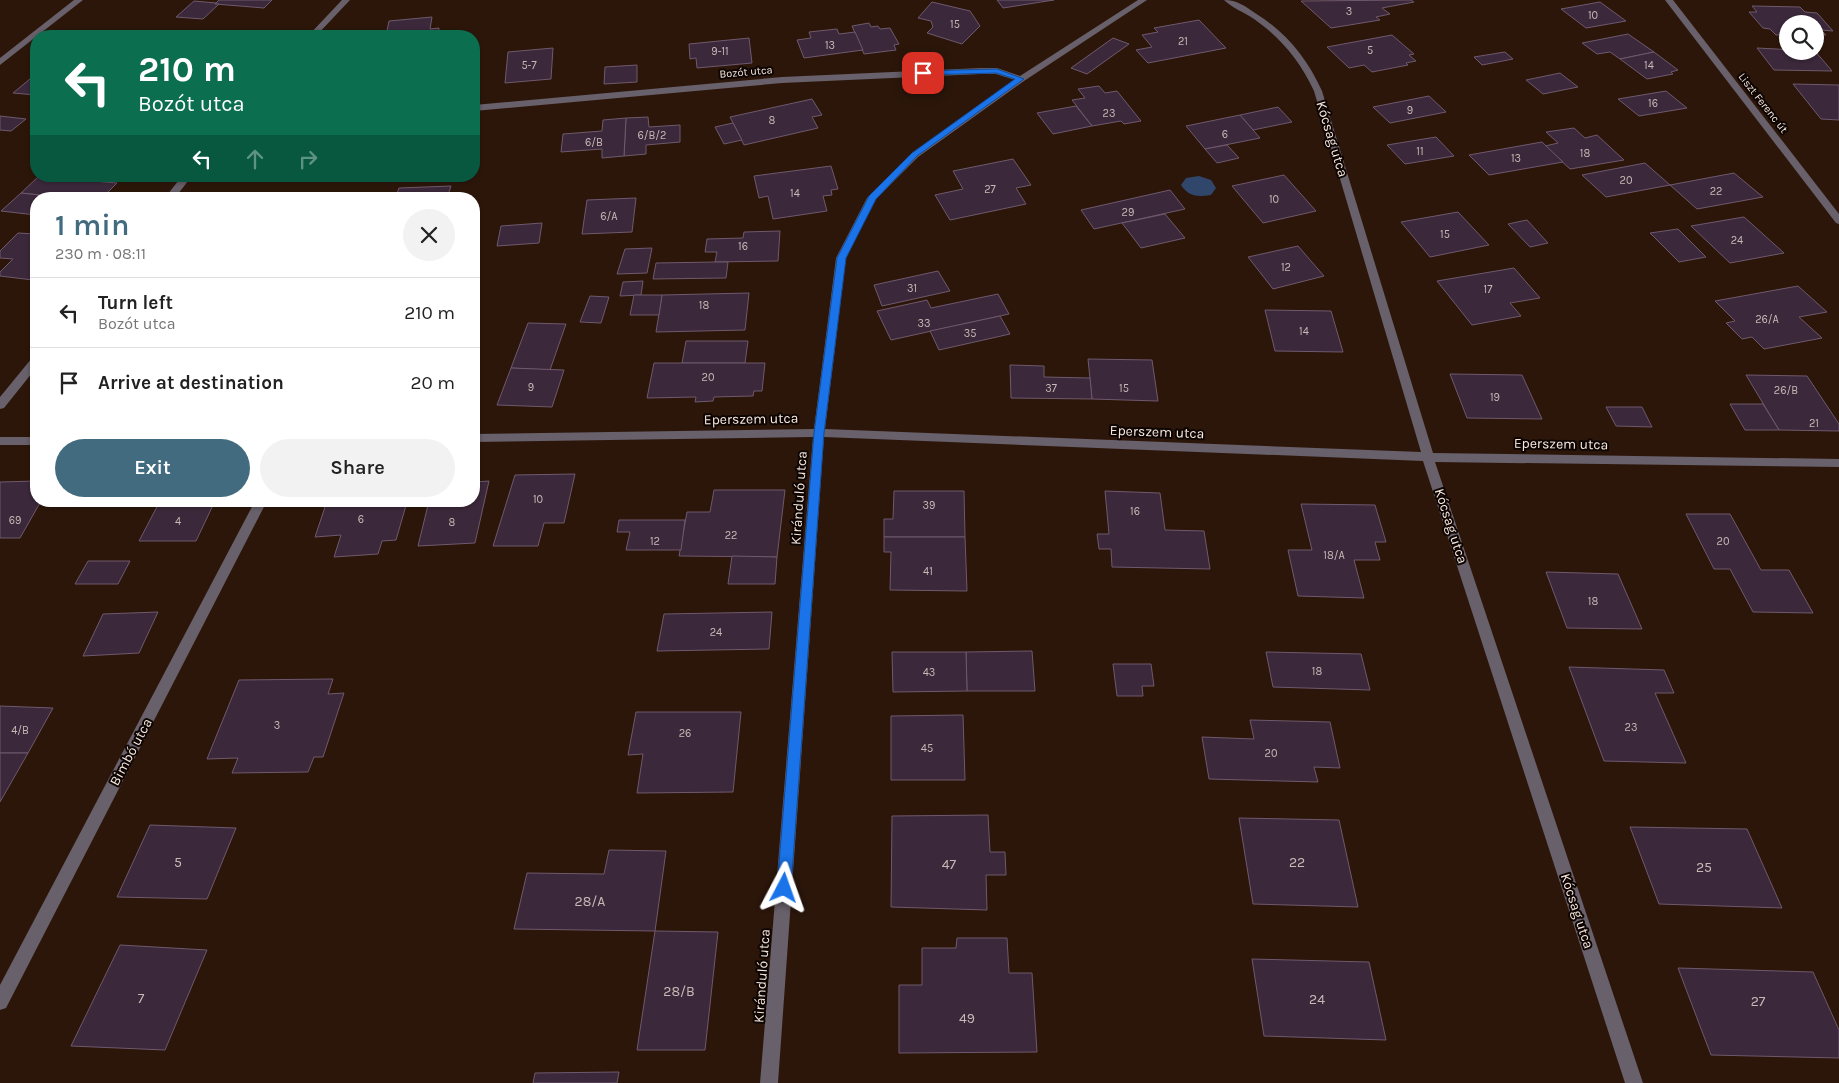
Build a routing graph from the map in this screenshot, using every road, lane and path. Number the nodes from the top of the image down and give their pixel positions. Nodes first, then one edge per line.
1 (79, 0) edge
2 (346, 0) edge
3 (1143, 0) edge
4 (1228, 0) edge
5 (1670, 0) edge
6 (41, 30) edge
7 (318, 30) edge
8 (30, 38) edge
9 (0, 62) edge
10 (1021, 79) junction
11 (480, 107) edge
12 (183, 182) edge
13 (175, 192) edge
14 (1839, 221) edge
15 (30, 368) edge
16 (0, 405) edge
17 (819, 433) junction
18 (480, 438) edge
19 (0, 441) edge
20 (30, 441) edge
21 (1428, 457) junction
22 (1839, 463) edge
23 (258, 507) edge
24 (0, 1002) edge
25 (769, 1083) edge
26 (1634, 1083) edge

1 - 6 street
2 - 7 street
3 - 10 street, Kiránduló utca
4 - 21 street, Kócsag utca
5 - 14 street, Liszt Ferenc út
8 - 9 street
10 - 11 street, Bozót utca
10 - 17 street, Kiránduló utca
12 - 13 street
15 - 16 street
17 - 18 street, Eperszem utca
17 - 21 street, Eperszem utca
17 - 25 street, Kiránduló utca
19 - 20 street
21 - 22 street, Eperszem utca
21 - 26 street, Kócsag utca
23 - 24 street, Bimbó utca

